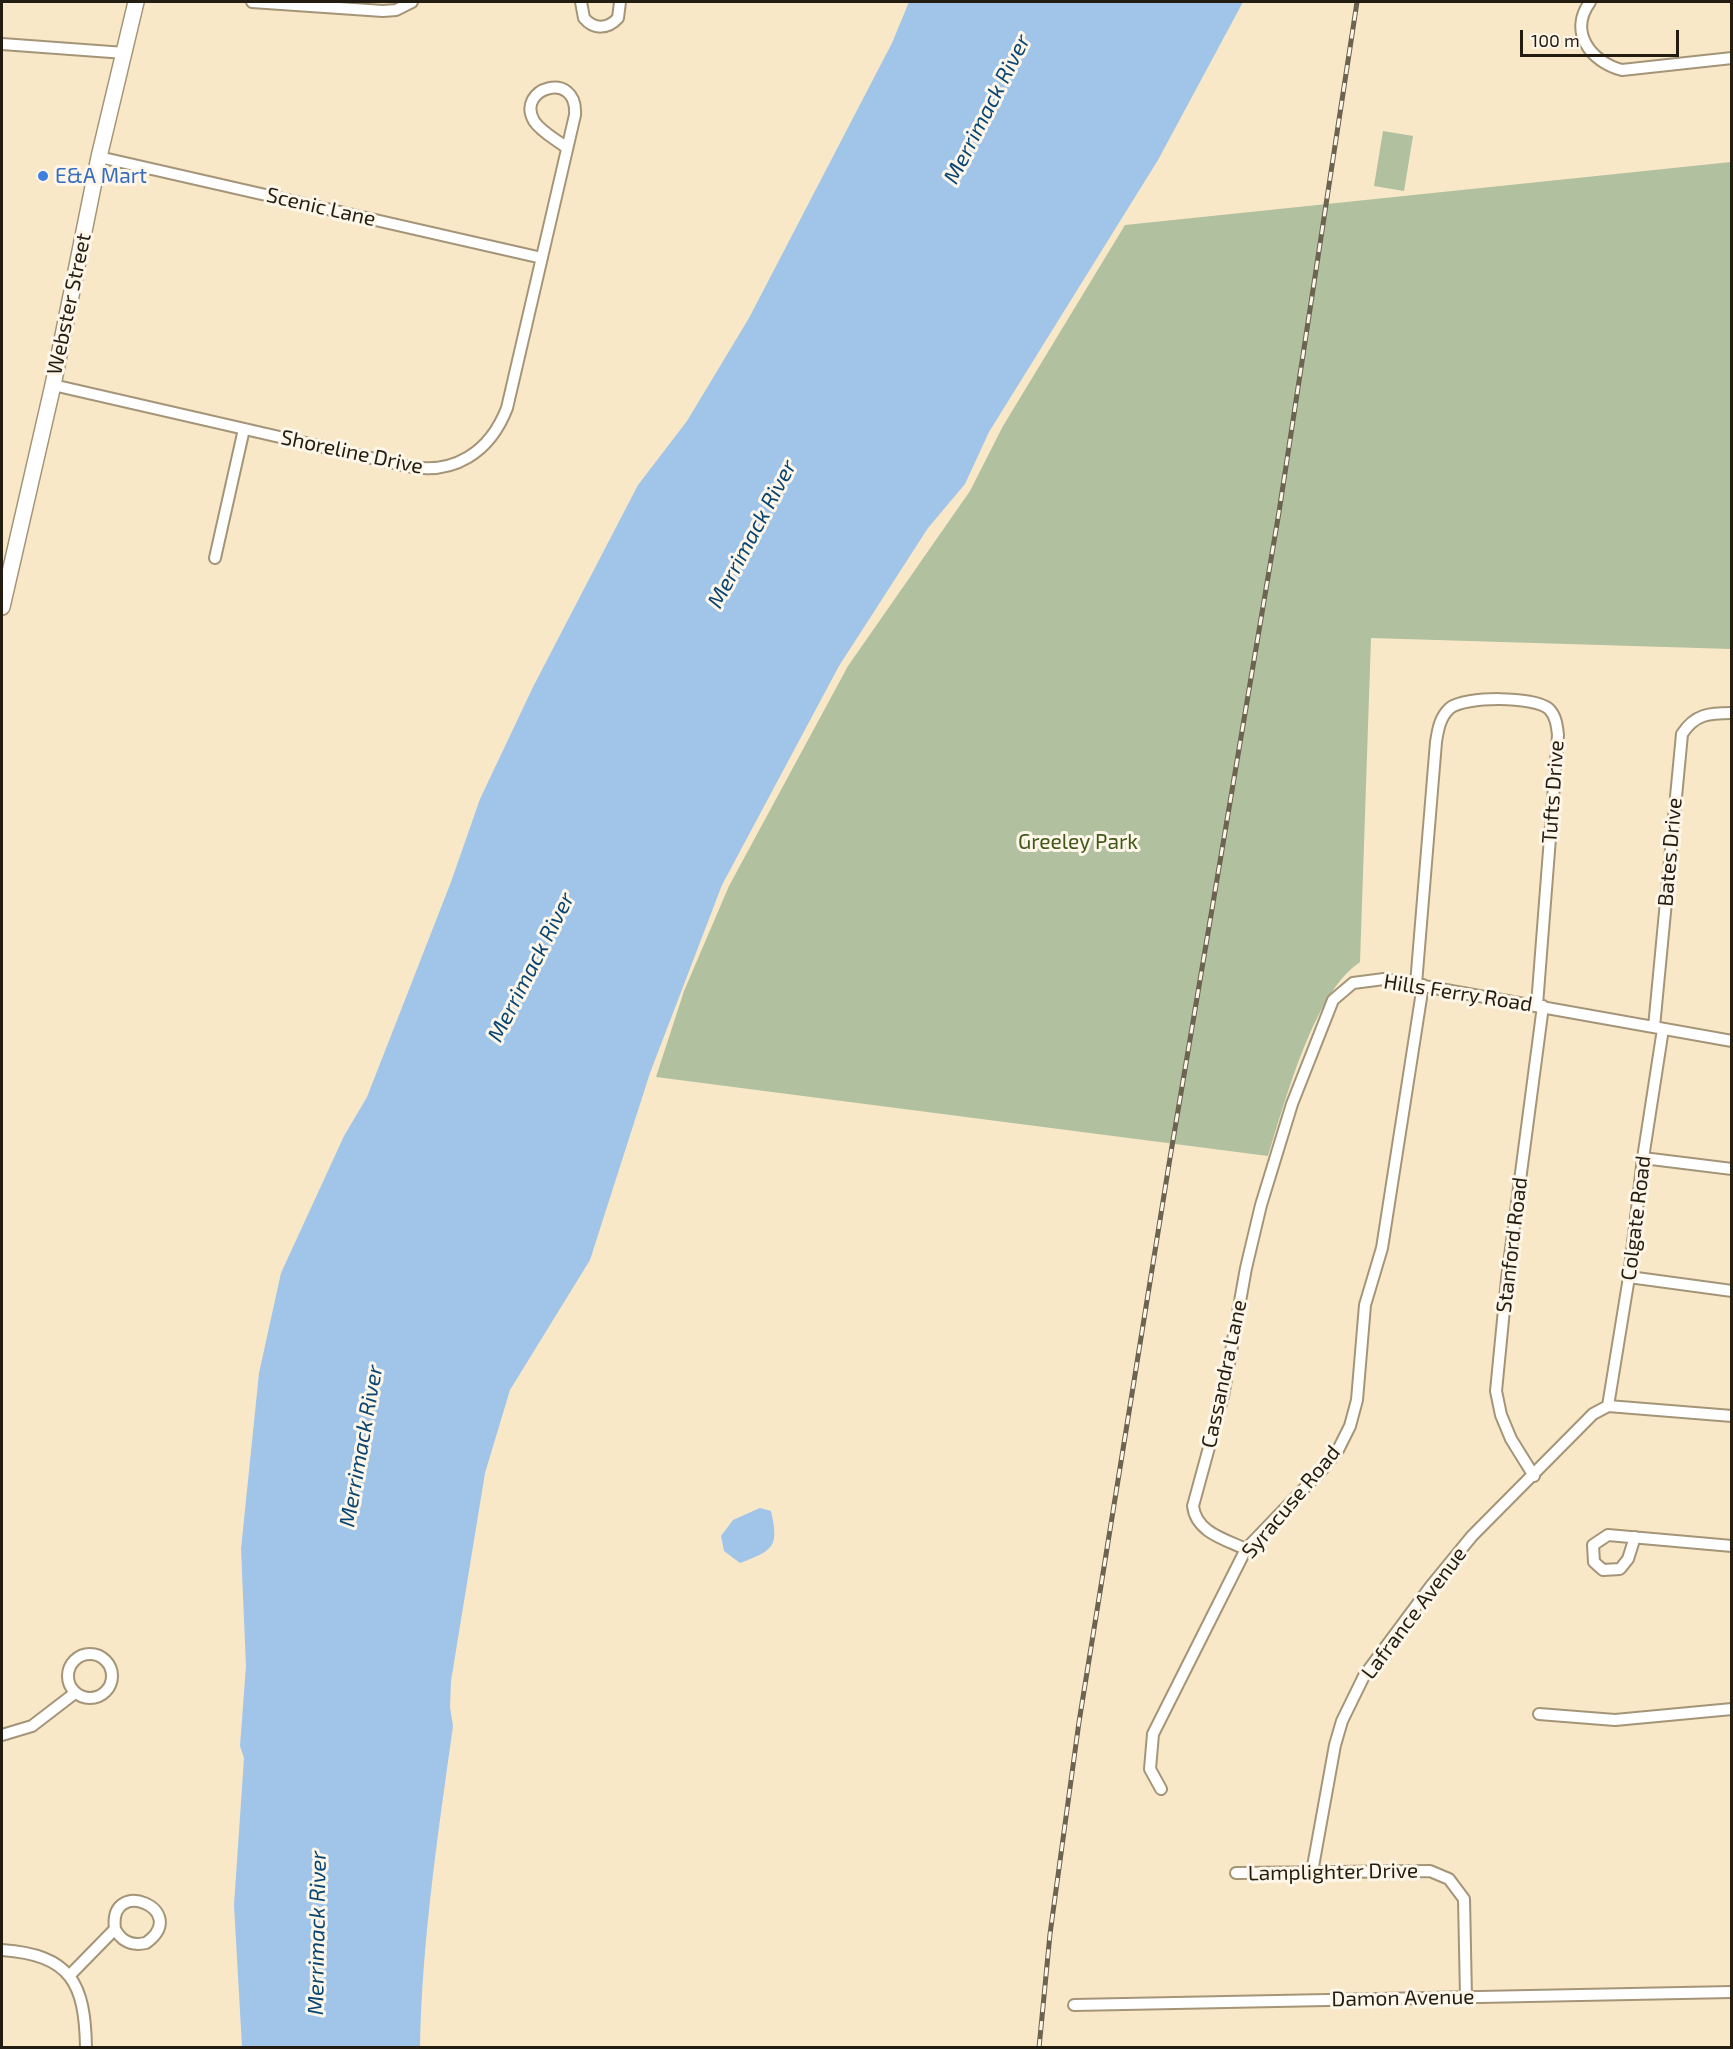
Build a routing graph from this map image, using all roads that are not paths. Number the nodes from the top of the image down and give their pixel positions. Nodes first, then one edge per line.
1 (136, 2) edge
2 (252, 2) edge
3 (412, 2) edge
4 (581, 2) edge
5 (620, 2) edge
6 (1590, 2) edge
7 (2, 44) edge
8 (125, 53) junction
9 (1731, 58) edge
10 (567, 148) junction
11 (99, 157) junction
12 (542, 258) junction
13 (53, 385) junction
14 (244, 429) junction
15 (215, 558) dead end
16 (2, 607) edge
17 (1731, 713) edge
18 (1419, 984) junction
19 (1540, 1006) junction
20 (1659, 1028) junction
21 (1731, 1041) edge
22 (1643, 1158) junction
23 (1731, 1169) edge
24 (1271, 1170) joint
25 (1629, 1277) junction
26 (1731, 1291) edge
27 (1608, 1406) junction
28 (1731, 1416) edge
29 (1534, 1476) junction
30 (1635, 1537) dead end
31 (1731, 1546) edge
32 (1246, 1549) junction
33 (75, 1693) junction
34 (1731, 1709) edge
35 (1539, 1714) dead end
36 (2, 1735) edge
37 (1161, 1789) dead end
38 (1312, 1872) junction
39 (1236, 1873) dead end
40 (116, 1929) junction
41 (2, 1950) edge
42 (71, 1974) junction
43 (1731, 1992) edge
44 (1466, 1997) junction
45 (1074, 2005) dead end
46 (86, 2048) edge

1 - 8 main road, Webster Street
2 - 3 street
4 - 5 street
6 - 9 street
7 - 8 street
8 - 11 main road, Webster Street
10 - 10 street, Shoreline Drive
10 - 12 street, Shoreline Drive
11 - 12 street, Scenic Lane
11 - 13 main road, Webster Street
12 - 14 street, Shoreline Drive
13 - 14 street, Shoreline Drive
13 - 16 main road, Webster Street
14 - 15 street
17 - 20 street, Bates Drive
18 - 19 street, Hills Ferry Road
18 - 19 street, Tufts Drive
18 - 24 street, Hills Ferry Road
18 - 32 street, Syracuse Road
19 - 20 street, Hills Ferry Road
19 - 29 street, Stanford Road
20 - 21 street, Hills Ferry Road
20 - 22 street, Colgate Road
22 - 23 street
22 - 25 street, Colgate Road
24 - 32 street, Cassandra Lane
25 - 26 street
25 - 27 street, Colgate Road
27 - 28 street
27 - 29 street, Lafrance Avenue
29 - 38 street, Lafrance Avenue
30 - 31 street
32 - 37 street, Syracuse Road
33 - 33 street
33 - 36 street
34 - 35 street
38 - 39 street, Lamplighter Drive
38 - 44 street, Lamplighter Drive
40 - 40 street
40 - 42 street
41 - 42 street
42 - 46 street
43 - 44 street, Damon Avenue
44 - 45 street, Damon Avenue

